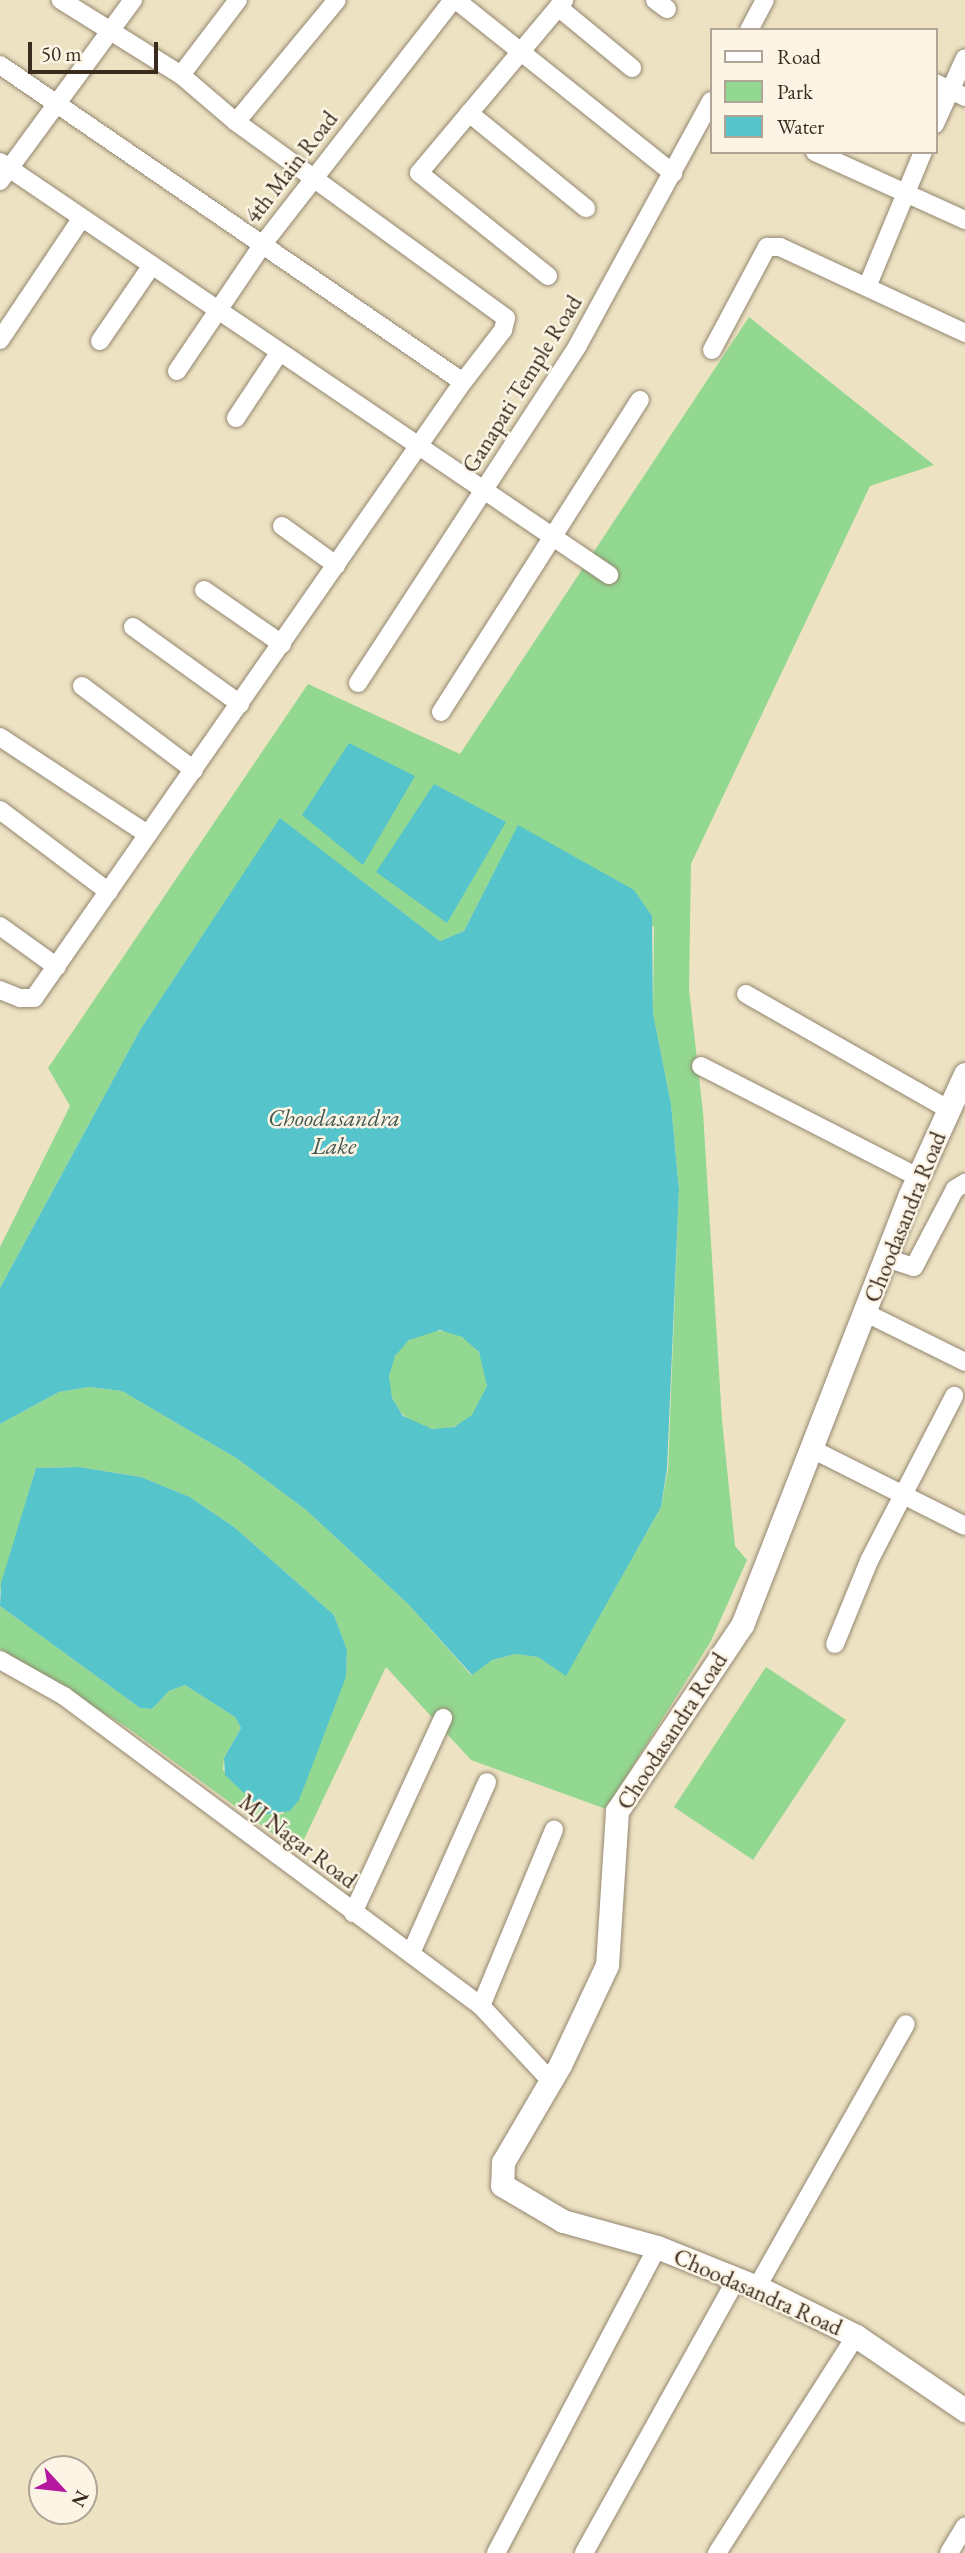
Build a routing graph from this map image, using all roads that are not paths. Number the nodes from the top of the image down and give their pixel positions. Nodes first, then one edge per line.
1 (61, 0) edge
2 (133, 0) edge
3 (238, 0) edge
4 (337, 0) edge
5 (455, 0) edge
6 (765, 0) edge
7 (561, 4) edge
8 (750, 28) edge
9 (110, 33) junction
10 (519, 54) junction
11 (965, 58) edge
12 (0, 65) edge
13 (632, 68) dead end
14 (181, 75) junction
15 (950, 90) edge
16 (55, 103) junction
17 (710, 103) edge
18 (469, 113) junction
19 (937, 119) edge
20 (236, 122) junction
21 (819, 154) edge
22 (922, 154) edge
23 (3, 170) edge
24 (673, 173) junction
25 (313, 177) junction
26 (904, 193) junction
27 (586, 208) dead end
28 (81, 219) junction
29 (965, 220) edge
30 (263, 244) junction
31 (152, 265) junction
32 (548, 276) dead end
33 (867, 287) junction
34 (216, 312) junction
35 (965, 333) edge
36 (0, 340) edge
37 (100, 341) dead end
38 (712, 350) dead end
39 (279, 353) junction
40 (177, 371) dead end
41 (463, 382) junction
42 (640, 400) dead end
43 (236, 418) dead end
44 (419, 445) junction
45 (486, 487) junction
46 (282, 526) dead end
47 (553, 535) junction
48 (336, 565) junction
49 (609, 575) dead end
50 (204, 590) dead end
51 (134, 627) dead end
52 (282, 644) junction
53 (358, 683) dead end
54 (82, 686) dead end
55 (240, 704) junction
56 (441, 712) dead end
57 (0, 737) edge
58 (194, 770) junction
59 (0, 810) edge
60 (147, 834) junction
61 (109, 892) junction
62 (0, 926) edge
63 (57, 967) junction
64 (0, 990) edge
65 (746, 994) dead end
66 (701, 1066) dead end
67 (965, 1074) edge
68 (949, 1110) junction
69 (918, 1177) junction
70 (965, 1182) edge
71 (886, 1258) junction
72 (875, 1317) junction
73 (965, 1362) edge
74 (954, 1396) dead end
75 (812, 1449) junction
76 (903, 1495) junction
77 (965, 1526) edge
78 (835, 1644) dead end
79 (0, 1660) edge
80 (443, 1718) dead end
81 (487, 1782) dead end
82 (554, 1830) dead end
83 (353, 1913) junction
84 (411, 1952) junction
85 (481, 2006) junction
86 (906, 2024) dead end
87 (551, 2081) junction
88 (657, 2247) junction
89 (746, 2284) junction
90 (856, 2336) junction
91 (965, 2410) edge
92 (965, 2526) edge
93 (496, 2553) edge
94 (584, 2553) edge
95 (717, 2553) edge
96 (949, 2553) edge

1 - 9 street
2 - 9 street
3 - 14 street
4 - 20 street
5 - 10 street
5 - 25 street, 4th Main Road
6 - 8 street
7 - 10 street
7 - 13 street
9 - 14 street
9 - 16 street
10 - 18 street
10 - 24 street
11 - 15 street
12 - 16 street
14 - 20 street
15 - 19 street
16 - 23 street
16 - 30 street
17 - 24 street, Ganapati Temple Road
18 - 27 street
18 - 32 street
20 - 25 street
21 - 26 street
22 - 26 street
23 - 28 street
24 - 45 street, Ganapati Temple Road
25 - 30 street, 4th Main Road
25 - 41 street
26 - 29 street
26 - 33 street
28 - 31 street
28 - 36 street
30 - 34 street, 4th Main Road
30 - 41 street
31 - 34 street
31 - 37 street
33 - 35 street
33 - 38 street
34 - 39 street
34 - 40 street, 4th Main Road
39 - 43 street
39 - 44 street
41 - 44 street
42 - 47 street
44 - 45 street
44 - 48 street
45 - 47 street
45 - 53 street, Ganapati Temple Road
46 - 48 street
47 - 49 street
47 - 56 street
48 - 52 street
50 - 52 street
51 - 55 street
52 - 55 street
54 - 58 street
55 - 58 street
57 - 60 street
58 - 60 street
59 - 61 street
60 - 61 street
61 - 63 street
62 - 63 street
63 - 64 street
65 - 68 street
66 - 69 street
67 - 68 street, Choodasandra Road
68 - 69 street, Choodasandra Road
69 - 71 street, Choodasandra Road
70 - 71 street
71 - 72 street, Choodasandra Road
72 - 73 street
72 - 75 street, Choodasandra Road
74 - 76 street
75 - 76 street
75 - 87 street, Choodasandra Road
76 - 77 street
76 - 78 street
79 - 83 street, MJ Nagar Road
80 - 83 street
81 - 84 street
82 - 85 street
83 - 84 street, MJ Nagar Road
84 - 85 street, MJ Nagar Road
85 - 87 street, MJ Nagar Road
86 - 89 street
87 - 88 street, Choodasandra Road
88 - 89 street, Choodasandra Road
88 - 93 street
89 - 90 street, Choodasandra Road
89 - 94 street
90 - 91 street, Choodasandra Road
90 - 95 street
92 - 96 street

